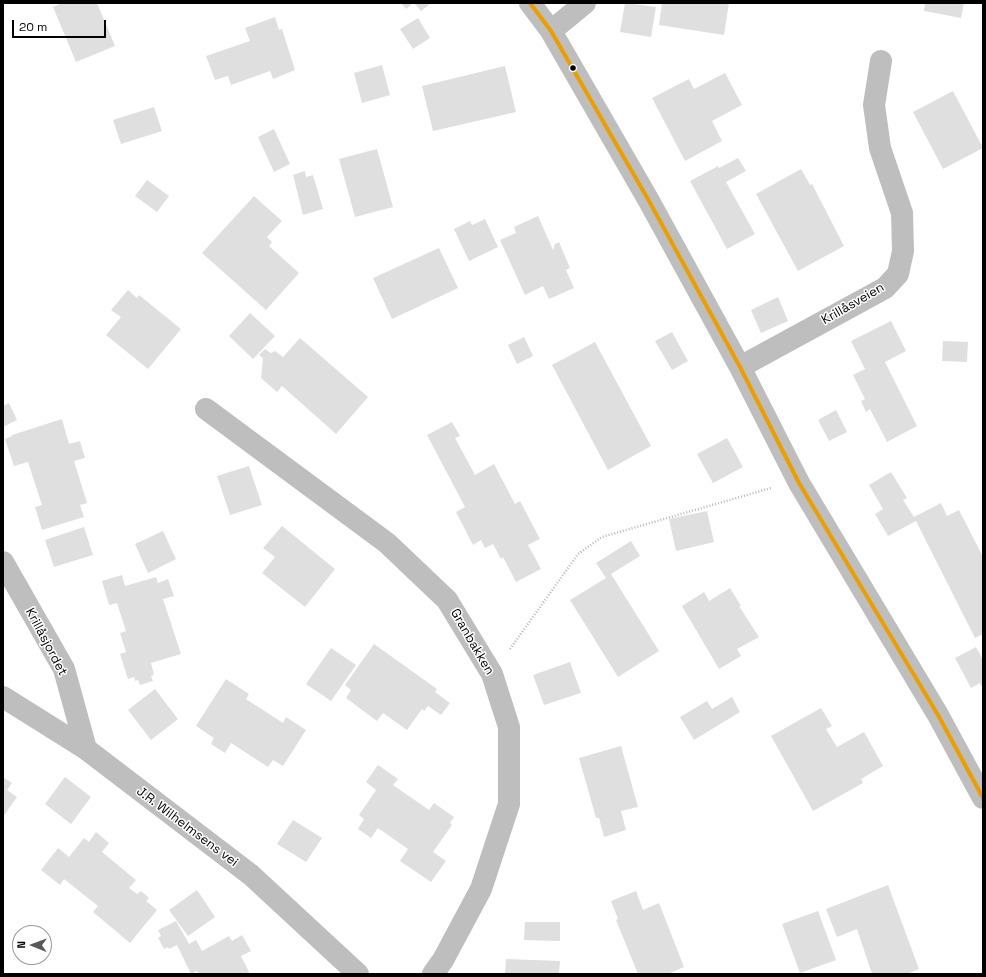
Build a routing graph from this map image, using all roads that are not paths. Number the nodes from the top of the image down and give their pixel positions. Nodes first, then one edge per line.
1 (530, 3) edge
2 (585, 3) edge
3 (551, 31) junction
4 (881, 61) dead end
5 (740, 367) junction
6 (206, 409) dead end
7 (3, 562) edge
8 (3, 697) edge
9 (86, 749) junction
10 (983, 798) edge
11 (358, 974) edge
12 (433, 974) edge

1 - 3 street
2 - 3 street
3 - 5 street
4 - 5 street, Krillåsveien
5 - 10 street
6 - 12 street, Granbakken
7 - 9 street, Krillåsjordet
8 - 9 street, J.R. Wilhelmsens vei
9 - 11 street, J.R. Wilhelmsens vei

